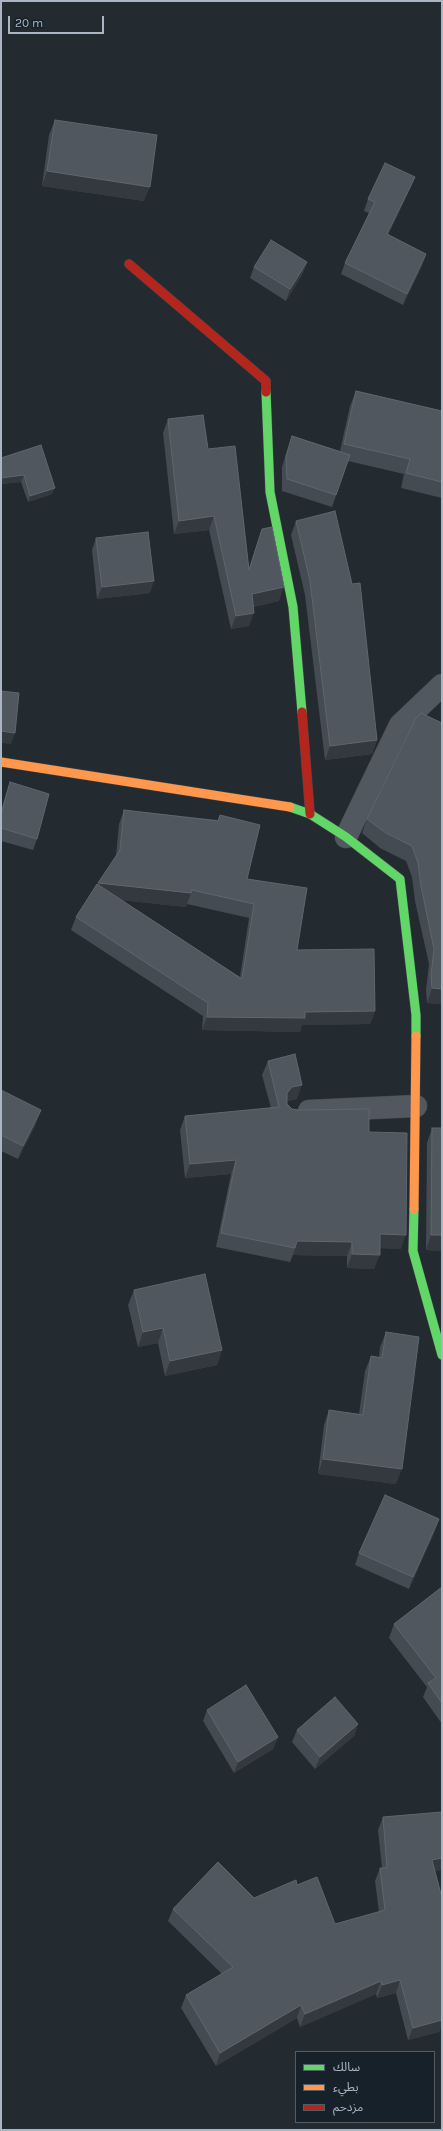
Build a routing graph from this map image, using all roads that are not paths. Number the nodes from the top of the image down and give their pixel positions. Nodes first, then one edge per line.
1 (129, 264) dead end
2 (442, 686) edge
3 (1, 762) edge
4 (310, 814) junction
5 (346, 837) junction
6 (416, 1106) junction
7 (293, 1112) edge
8 (442, 1355) edge

1 - 4 street
2 - 5 street
3 - 4 street
4 - 5 street
5 - 6 street
6 - 7 street
6 - 8 street

